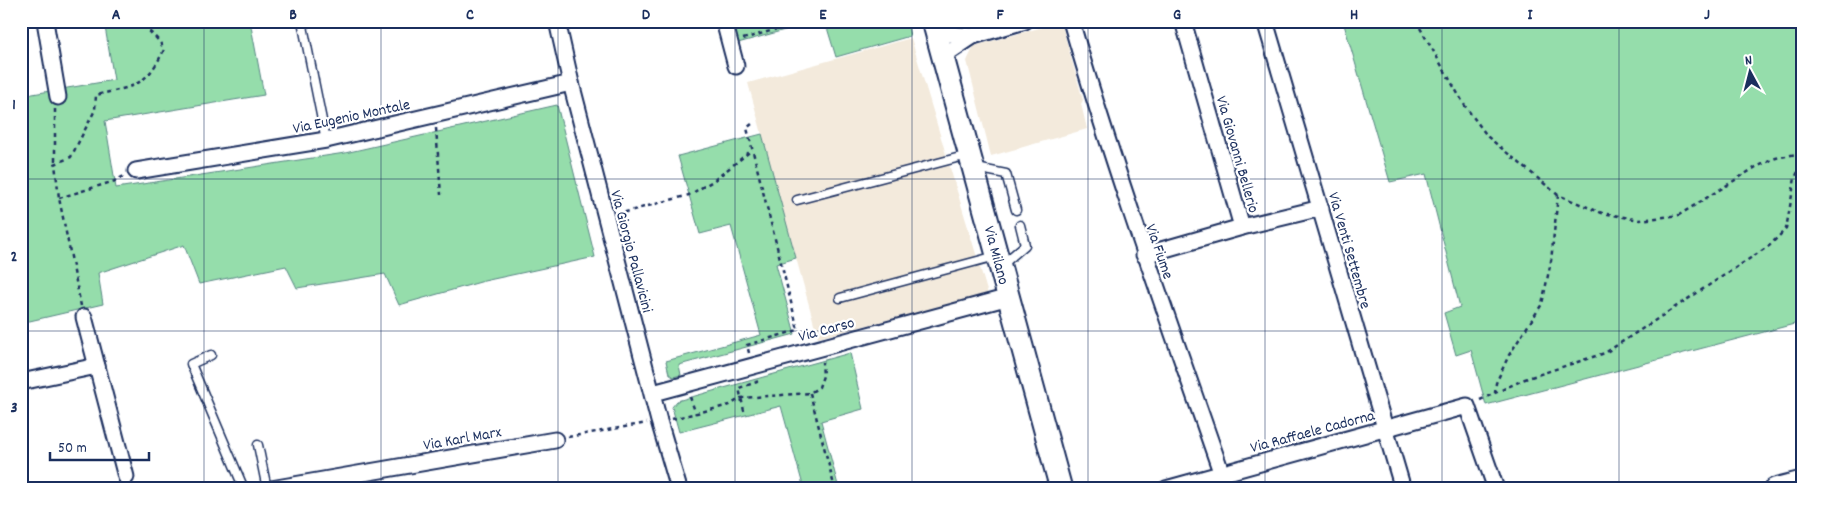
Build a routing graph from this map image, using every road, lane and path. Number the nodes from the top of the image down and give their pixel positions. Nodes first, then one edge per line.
1 (45, 21) edge
2 (141, 21) edge
3 (302, 21) edge
4 (557, 21) edge
5 (724, 21) edge
6 (804, 21) edge
7 (812, 21) edge
8 (850, 21) edge
9 (1025, 21) edge
10 (1072, 21) edge
11 (1183, 21) edge
12 (1265, 21) edge
13 (1416, 21) edge
14 (934, 27) edge
15 (972, 36) junction
16 (730, 42) junction
17 (943, 56) junction
18 (736, 66) dead end
19 (571, 83) junction
20 (58, 97) joint
21 (434, 114) junction
22 (752, 124) dead end
23 (326, 140) junction
24 (752, 150) junction
25 (1802, 154) edge
26 (972, 161) junction
27 (1802, 162) edge
28 (55, 164) junction
29 (136, 171) joint
30 (441, 195) dead end
31 (1558, 195) junction
32 (60, 198) junction
33 (798, 200) dead end
34 (1321, 208) junction
35 (1016, 210) dead end
36 (1020, 225) dead end
37 (1242, 227) junction
38 (609, 229) junction
39 (1144, 254) junction
40 (999, 261) junction
41 (1009, 297) junction
42 (840, 298) dead end
43 (84, 317) joint
44 (820, 348) junction
45 (211, 355) dead end
46 (97, 366) junction
47 (753, 366) junction
48 (21, 382) edge
49 (652, 393) junction
50 (810, 393) junction
51 (1495, 393) junction
52 (741, 398) junction
53 (1467, 406) junction
54 (744, 412) dead end
55 (659, 421) junction
56 (1385, 429) junction
57 (554, 440) joint
58 (258, 444) dead end
59 (1221, 473) junction
60 (126, 477) dead end
61 (1802, 482) edge
62 (318, 485) edge
63 (244, 489) edge
64 (267, 489) edge
65 (271, 489) edge
66 (679, 489) edge
67 (836, 489) edge
68 (1061, 489) edge
69 (1166, 489) edge
70 (1227, 489) edge
71 (1403, 489) edge
72 (1496, 489) edge
73 (1775, 489) edge

1 - 20 street
2 - 28 path
3 - 23 lane
4 - 19 street, Via Giorgio Pallavicini
5 - 16 street
6 - 16 path
7 - 8 path
9 - 15 street
10 - 39 street, Via Fiume
11 - 37 street, Via Giovanni Bellerio
12 - 34 street, Via Venti Settembre
13 - 31 path
14 - 15 street
14 - 17 main road, Via Milano
15 - 17 street
16 - 18 street
17 - 26 main road, Via Milano
19 - 21 street, Via Eugenio Montale
19 - 38 street, Via Giorgio Pallavicini
20 - 28 path
21 - 23 street, Via Eugenio Montale
21 - 30 path
22 - 24 path
23 - 29 street, Via Eugenio Montale
24 - 38 path
24 - 47 path
25 - 31 path
26 - 33 lane
26 - 35 lane
26 - 40 main road, Via Milano
27 - 51 path
28 - 32 path
29 - 32 path
31 - 51 path
32 - 43 path
34 - 37 street
34 - 56 street, Via Venti Settembre
36 - 40 lane
37 - 39 street, Via Giovanni Bellerio
38 - 49 street, Via Giorgio Pallavicini
39 - 59 street, Via Fiume
40 - 41 main road, Via Milano
40 - 42 lane
41 - 44 street, Via Carso
41 - 68 main road, Via Milano
43 - 46 street
44 - 47 street, Via Carso
44 - 50 path
45 - 63 lane
46 - 48 street
46 - 60 street
47 - 49 street, Via Carso
47 - 52 path
49 - 55 street, Via Giorgio Pallavicini
50 - 52 path
50 - 67 path
51 - 53 path
52 - 54 path
52 - 55 path
53 - 56 street, Via Raffaele Cadorna
53 - 72 street
55 - 57 path
55 - 66 street, Via Giorgio Pallavicini
56 - 59 street, Via Raffaele Cadorna
56 - 71 street, Via Venti Settembre
57 - 62 street, Via Karl Marx
58 - 64 lane
59 - 69 street, Via Raffaele Cadorna
59 - 70 street, Via Fiume
61 - 73 main road
62 - 65 street, Via Karl Marx

